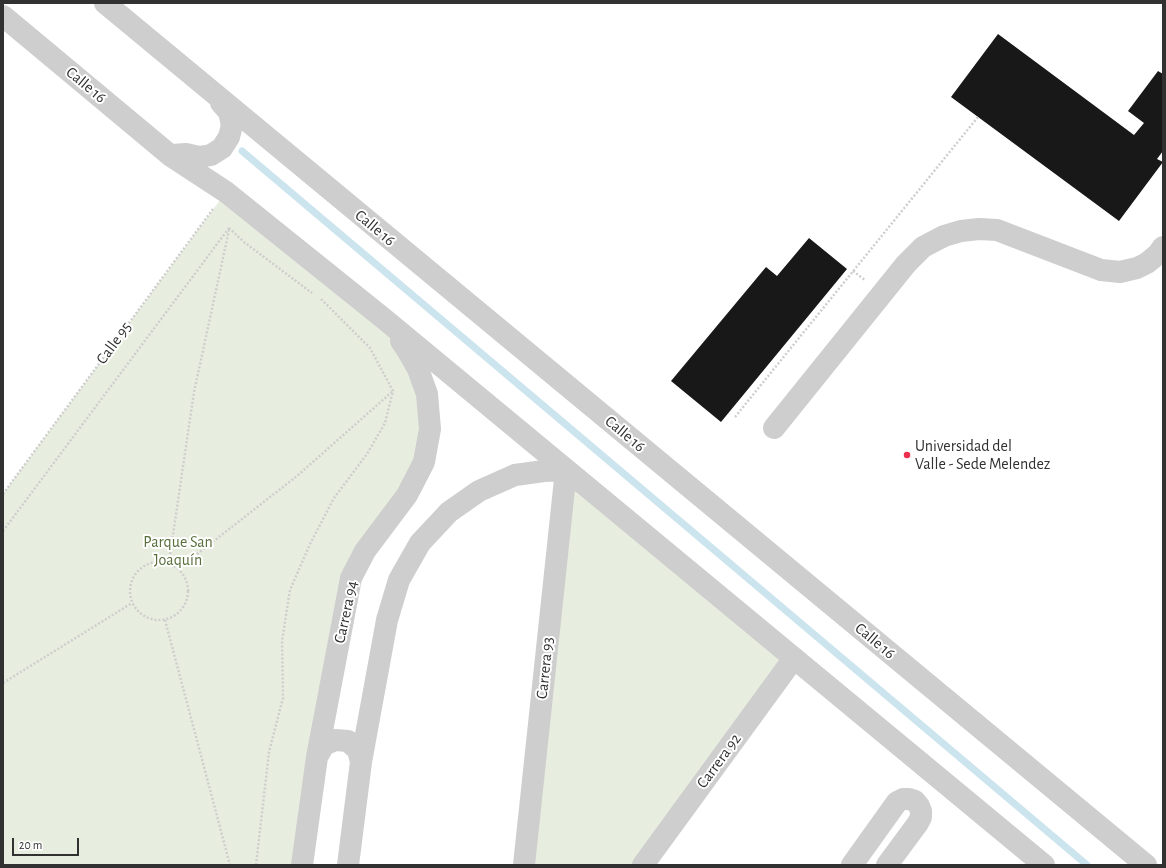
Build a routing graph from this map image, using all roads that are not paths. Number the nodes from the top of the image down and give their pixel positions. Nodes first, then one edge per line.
1 (105, 3) edge
2 (3, 16) edge
3 (155, 45) junction
4 (171, 156) junction
5 (1163, 247) edge
6 (383, 318) junction
7 (774, 428) dead end
8 (566, 470) junction
9 (794, 658) junction
10 (317, 756) junction
11 (361, 762) junction
12 (302, 865) edge
13 (348, 865) edge
14 (524, 865) edge
15 (643, 865) edge
16 (852, 865) edge
17 (887, 865) edge
18 (1044, 865) edge
19 (1146, 865) edge

1 - 3 street, Calle 16
2 - 4 street, Calle 16
3 - 4 street
3 - 19 street, Calle 16
4 - 6 street, Calle 16
5 - 7 street
6 - 8 street, Calle 16
6 - 10 street, Carrera 94
8 - 9 street, Calle 16
8 - 11 street
8 - 14 street, Carrera 93
9 - 15 street, Carrera 92
9 - 18 street, Calle 16
10 - 11 street
10 - 12 street, Carrera 94
11 - 13 street
16 - 17 street

